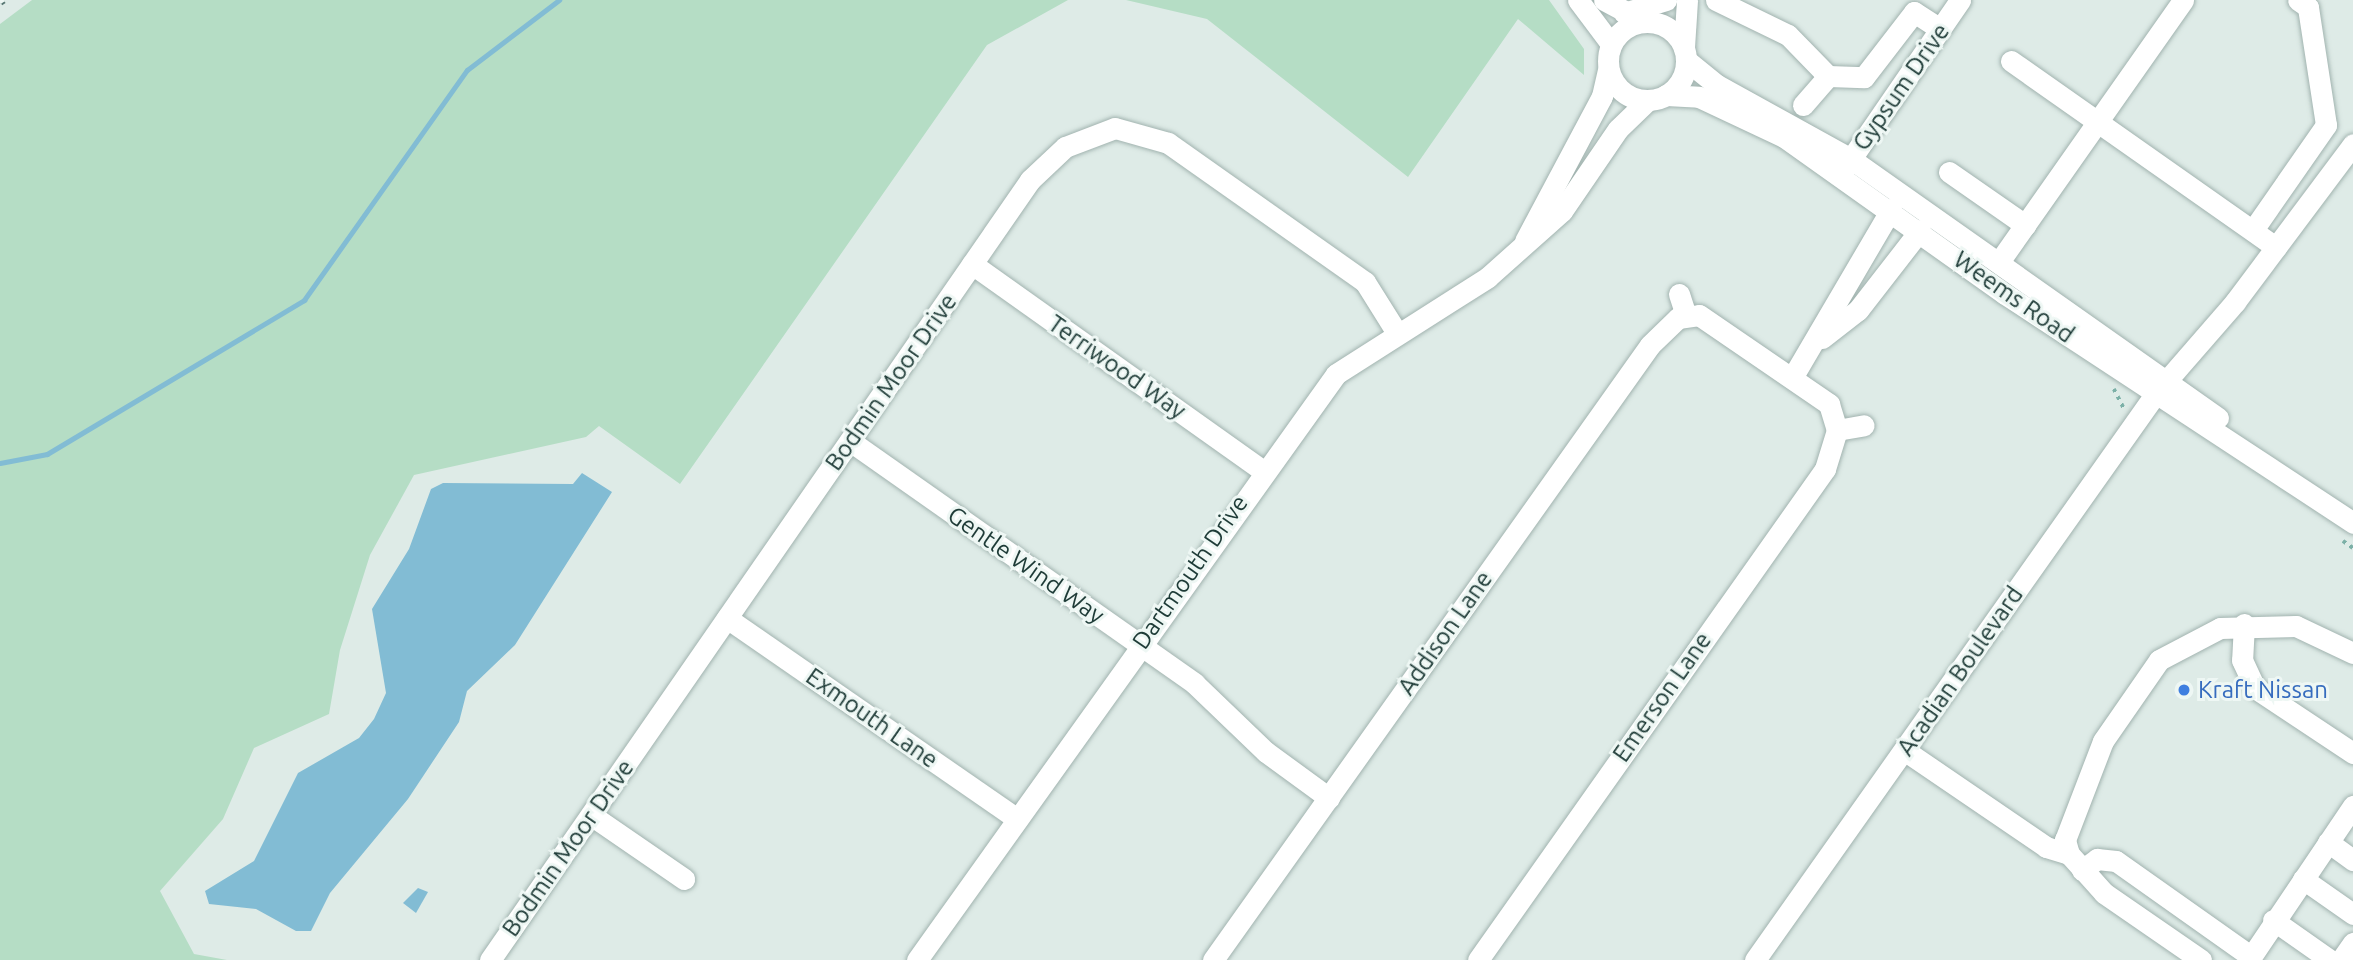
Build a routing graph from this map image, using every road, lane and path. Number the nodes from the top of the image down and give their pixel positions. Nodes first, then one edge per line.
1 (1577, 0) edge
2 (1604, 0) edge
3 (1666, 0) edge
4 (1687, 0) edge
5 (1716, 0) edge
6 (1960, 0) edge
7 (2183, 0) edge
8 (2298, 0) edge
9 (1633, 17) junction
10 (1940, 29) junction
11 (1611, 44) junction
12 (1685, 54) junction
13 (2011, 61) dead end
14 (1608, 71) junction
15 (1828, 76) junction
16 (1656, 98) junction
17 (1803, 105) dead end
18 (2097, 121) junction
19 (2316, 139) junction
20 (2348, 150) edge
21 (1846, 166) junction
22 (1949, 172) dead end
23 (1891, 209) junction
24 (2025, 225) junction
25 (1920, 230) junction
26 (2253, 230) junction
27 (1523, 246) junction
28 (2276, 247) junction
29 (1998, 262) junction
30 (972, 264) junction
31 (1679, 295) dead end
32 (1686, 316) junction
33 (1397, 333) junction
34 (1820, 339) junction
35 (1792, 378) junction
36 (2161, 387) junction
37 (1864, 425) dead end
38 (1837, 430) junction
39 (850, 441) junction
40 (1262, 470) junction
41 (2353, 510) edge
42 (2353, 523) edge
43 (727, 618) junction
44 (2244, 624) junction
45 (1139, 645) junction
46 (2353, 653) edge
47 (1904, 750) junction
48 (2353, 752) edge
49 (1329, 798) junction
50 (2353, 806) edge
51 (591, 815) junction
52 (1017, 819) junction
53 (2328, 842) junction
54 (2353, 860) edge
55 (2075, 862) junction
56 (684, 879) dead end
57 (2302, 879) junction
58 (2353, 914) edge
59 (2273, 920) junction
60 (2353, 943) edge
61 (2247, 958) edge
62 (490, 960) edge
63 (917, 960) edge
64 (1213, 960) edge
65 (1478, 960) edge
66 (1755, 960) edge
67 (2201, 960) edge
68 (2330, 960) edge
69 (2341, 960) edge

1 - 11 street
2 - 9 street
3 - 9 street
4 - 12 street
5 - 15 street
6 - 10 street, Gypsum Drive
7 - 18 street
8 - 19 street
9 - 11 street
9 - 12 street
10 - 15 street
10 - 21 street, Gypsum Drive
11 - 14 street
12 - 16 street
12 - 21 street, Weems Road
13 - 18 street
14 - 16 street
14 - 27 street, Dartmouth Drive
15 - 17 street
16 - 21 street, Weems Road
16 - 27 street, Dartmouth Drive
18 - 24 street
18 - 26 street
19 - 20 street
19 - 26 street
20 - 28 street, Acadian Boulevard
21 - 23 street, Weems Road
21 - 29 street, Weems Road
22 - 24 street
23 - 25 street, Weems Road
23 - 34 street
24 - 29 street
25 - 34 street
25 - 36 street, Weems Road
26 - 28 street
27 - 33 street, Dartmouth Drive
28 - 36 street, Acadian Boulevard
29 - 36 street, Weems Road
30 - 33 street, Bodmin Moor Drive
30 - 39 street, Bodmin Moor Drive
30 - 40 street, Terriwood Way
31 - 32 street
32 - 35 street
32 - 49 street, Addison Lane
33 - 40 street, Dartmouth Drive
34 - 35 street
35 - 38 street
36 - 41 street, Weems Road
36 - 42 street, Weems Road
36 - 47 street, Acadian Boulevard
37 - 38 street
38 - 65 street, Emerson Lane
39 - 43 street, Bodmin Moor Drive
39 - 45 street, Gentle Wind Way
40 - 45 street, Dartmouth Drive
43 - 51 street, Bodmin Moor Drive
43 - 52 street, Exmouth Lane
44 - 46 street
44 - 48 street
44 - 55 street
45 - 49 street, Gentle Wind Way
45 - 52 street, Dartmouth Drive
47 - 55 street
47 - 66 street, Acadian Boulevard
49 - 64 street, Addison Lane
50 - 53 street
51 - 56 street
51 - 62 street, Bodmin Moor Drive
52 - 63 street, Dartmouth Drive
53 - 54 street
53 - 57 street
55 - 61 street
55 - 67 street
57 - 58 street
57 - 59 street
59 - 61 street
59 - 68 street
60 - 69 street

